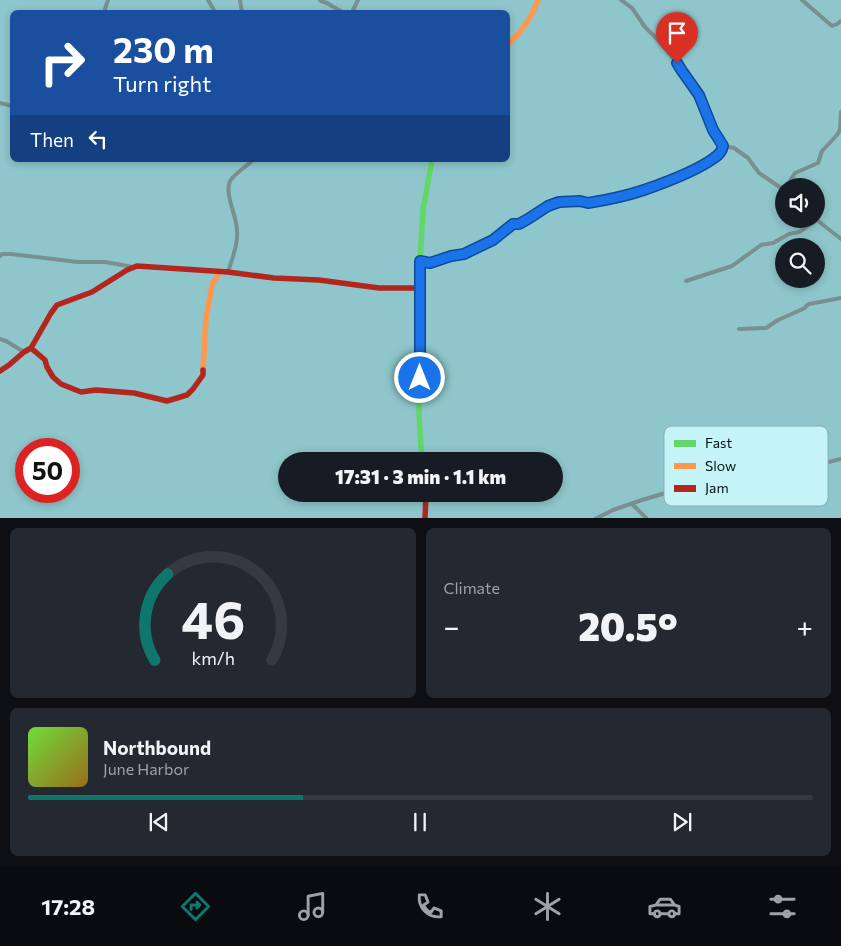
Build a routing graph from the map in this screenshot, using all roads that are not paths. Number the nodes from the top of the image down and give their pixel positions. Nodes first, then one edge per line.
1 (320, 0) edge
2 (538, 0) edge
3 (621, 0) edge
4 (802, 0) edge
5 (338, 10) edge
6 (841, 21) edge
7 (510, 42) edge
8 (841, 112) edge
9 (723, 146) junction
10 (251, 162) edge
11 (432, 162) edge
12 (792, 178) edge
13 (775, 184) edge
14 (825, 226) edge
15 (805, 228) edge
16 (841, 239) edge
17 (0, 256) edge
18 (420, 261) junction
19 (133, 268) junction
20 (220, 271) junction
21 (228, 272) junction
22 (686, 281) dead end
23 (420, 288) junction
24 (841, 298) edge
25 (738, 329) dead end
26 (0, 339) edge
27 (30, 348) junction
28 (24, 352) junction
29 (0, 371) edge
30 (422, 452) edge
31 (841, 459) edge
32 (828, 462) edge
33 (664, 494) edge
34 (426, 502) edge
35 (632, 504) junction
36 (425, 518) edge
37 (595, 518) edge
38 (647, 518) edge

1 - 5 street
2 - 7 street
3 - 9 street
4 - 6 street
8 - 12 street
9 - 13 street
9 - 18 street
10 - 21 street
11 - 18 street
14 - 16 street
15 - 22 street
17 - 19 street
18 - 23 street
19 - 20 street
19 - 27 street
20 - 21 street
20 - 27 street
21 - 23 street
23 - 30 street
24 - 25 street
26 - 28 street
27 - 28 street
28 - 29 street
31 - 32 street
33 - 35 street
34 - 36 street
35 - 37 street
35 - 38 street

